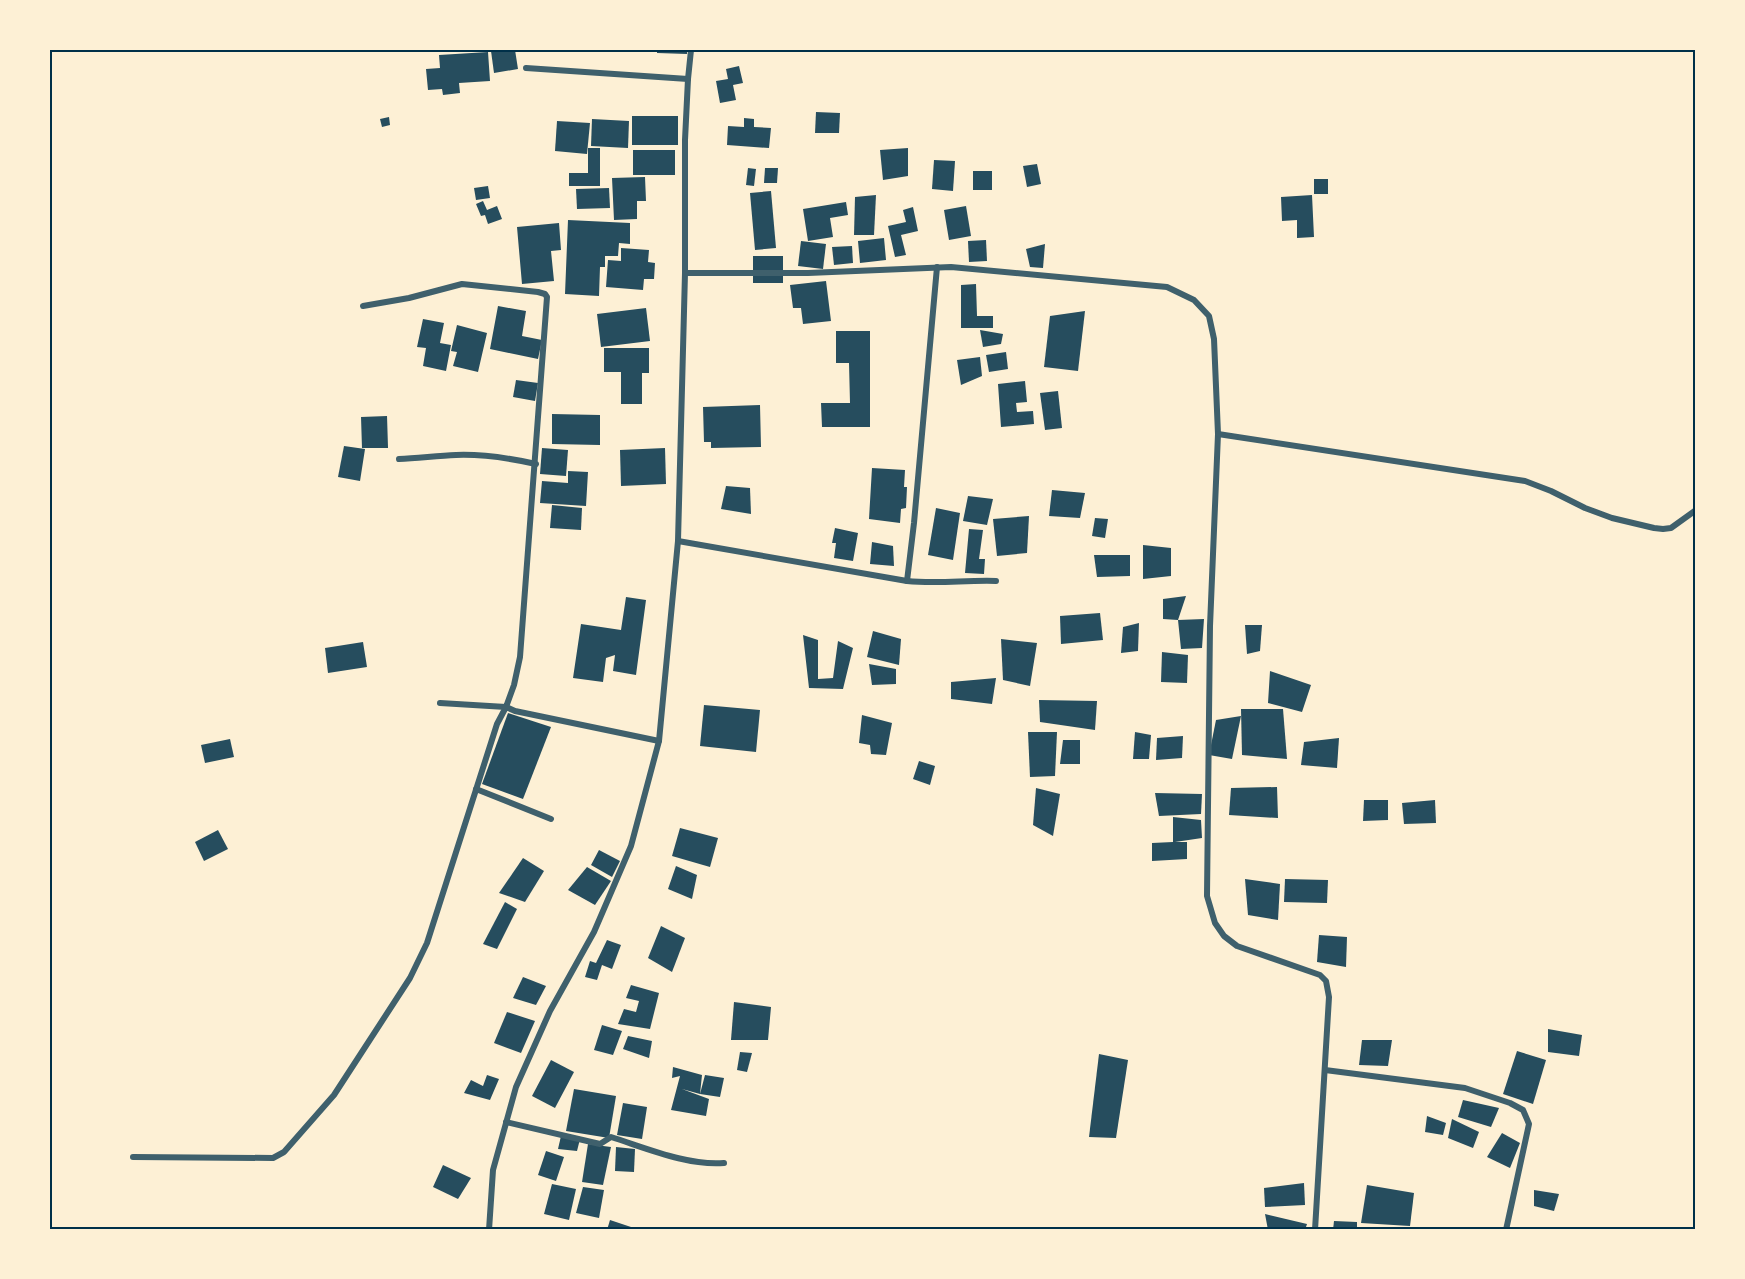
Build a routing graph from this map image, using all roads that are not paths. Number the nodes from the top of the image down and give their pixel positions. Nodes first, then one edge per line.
1 (691, 50) edge
2 (526, 68) dead end
3 (688, 79) junction
4 (937, 267) junction
5 (685, 273) junction
6 (363, 306) dead end
7 (1218, 434) junction
8 (399, 459) dead end
9 (536, 464) junction
10 (1695, 510) edge
11 (678, 541) junction
12 (907, 581) junction
13 (996, 581) dead end
14 (440, 703) dead end
15 (506, 707) junction
16 (660, 741) junction
17 (476, 789) junction
18 (551, 819) dead end
19 (1325, 1070) junction
20 (506, 1122) junction
21 (133, 1157) dead end
22 (724, 1163) dead end
23 (489, 1230) edge
24 (1315, 1230) edge
25 (1506, 1230) edge

1 - 3 street
2 - 3 street
3 - 5 street
4 - 5 street
4 - 7 street
4 - 12 street
5 - 11 street
6 - 9 street
7 - 10 street
7 - 19 street
8 - 9 street
9 - 15 street
11 - 12 street
11 - 16 street
12 - 13 street
14 - 15 street
15 - 16 street
15 - 17 street
16 - 20 street
17 - 18 street
17 - 21 street
19 - 24 street
19 - 25 street
20 - 22 street
20 - 23 street

